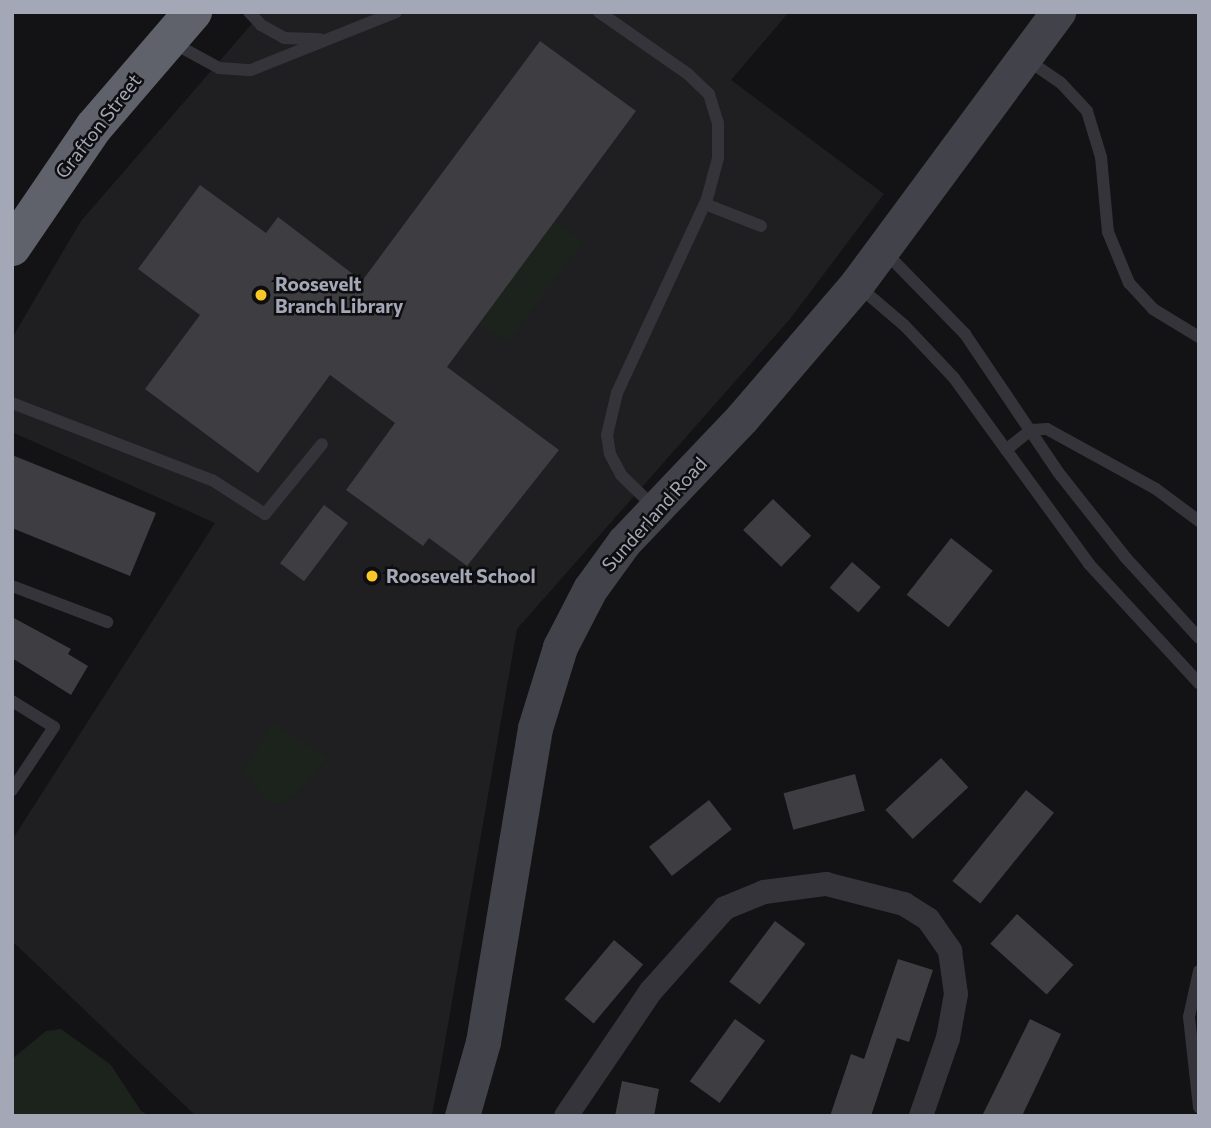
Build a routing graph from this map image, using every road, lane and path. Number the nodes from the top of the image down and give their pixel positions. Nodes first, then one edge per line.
1 (193, 12) edge
2 (249, 12) edge
3 (396, 12) edge
4 (599, 12) edge
5 (1058, 12) edge
6 (326, 39) junction
7 (167, 40) junction
8 (1025, 58) junction
9 (705, 204) junction
10 (761, 226) dead end
11 (12, 247) edge
12 (883, 249) junction
13 (856, 285) junction
14 (1199, 337) edge
15 (12, 403) edge
16 (1031, 430) junction
17 (322, 444) dead end
18 (1006, 450) junction
19 (655, 508) junction
20 (1199, 521) edge
21 (12, 586) edge
22 (107, 622) dead end
23 (1199, 638) edge
24 (1199, 683) edge
25 (12, 701) edge
26 (12, 790) edge
27 (1199, 971) edge
28 (1199, 1107) edge
29 (461, 1116) edge
30 (566, 1116) edge
31 (921, 1116) edge

1 - 7 highway, Grafton Street
2 - 6 lane
3 - 6 lane
4 - 9 lane
5 - 8 street, Sunderland Road
6 - 7 lane
7 - 11 highway, Grafton Street
8 - 12 street, Sunderland Road
8 - 14 lane
9 - 10 lane
9 - 19 lane
12 - 13 street, Sunderland Road
12 - 16 lane
13 - 18 lane
13 - 19 street, Sunderland Road
15 - 17 lane
16 - 18 lane
16 - 20 lane
16 - 23 lane
18 - 24 lane
19 - 29 street, Sunderland Road
21 - 22 lane
25 - 26 lane
27 - 28 lane
30 - 31 street

